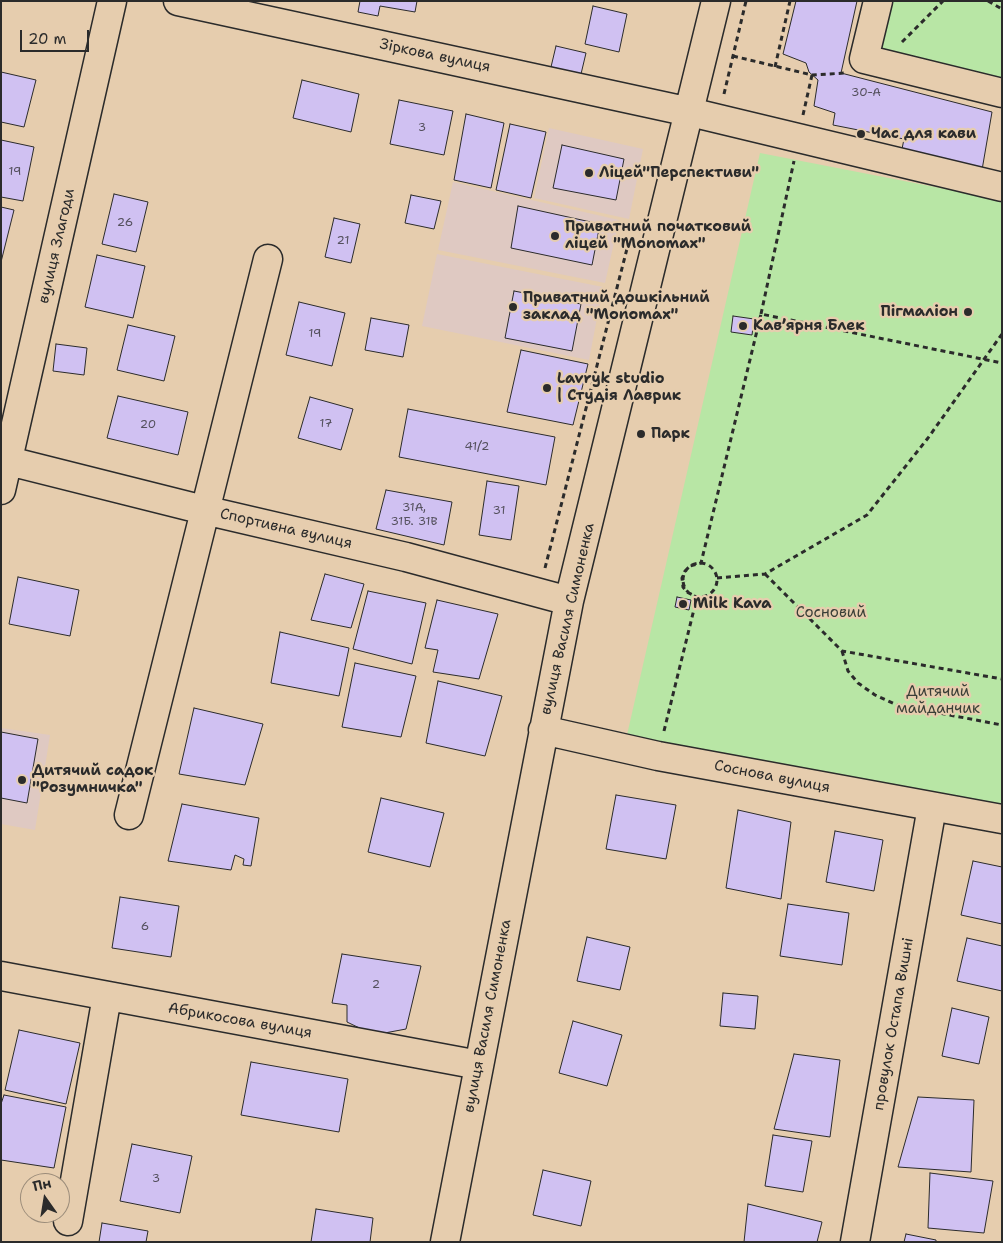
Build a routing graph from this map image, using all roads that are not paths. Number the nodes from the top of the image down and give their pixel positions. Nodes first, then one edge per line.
1 (112, 1) edge
2 (178, 1) edge
3 (716, 1) edge
4 (878, 1) edge
5 (1002, 93) edge
6 (690, 112) junction
7 (1002, 187) edge
8 (268, 259) dead end
9 (5, 460) edge
10 (1, 490) edge
11 (204, 510) junction
12 (570, 601) junction
13 (543, 730) junction
14 (932, 807) junction
15 (129, 815) dead end
16 (1002, 819) edge
17 (1, 976) edge
18 (107, 996) junction
19 (479, 1065) junction
20 (70, 1209) edge
21 (445, 1242) edge
22 (855, 1242) edge

1 - 9 street, вулиця Злагоди
2 - 6 street, Зіркова вулиця
3 - 6 street, вулиця Василя Симоненка
4 - 5 street
6 - 7 street, Зіркова вулиця
6 - 12 street, вулиця Василя Симоненка
8 - 11 street
9 - 10 street, вулиця Злагоди
9 - 11 street, Спортивна вулиця
11 - 12 street, Спортивна вулиця
11 - 15 street
12 - 13 street, вулиця Василя Симоненка
13 - 14 street, Соснова вулиця
13 - 19 street, вулиця Василя Симоненка
14 - 16 street, Соснова вулиця
14 - 22 street, провулок Остапа Вишні
17 - 18 street, Абрикосова вулиця
18 - 19 street, Абрикосова вулиця
18 - 20 street
19 - 21 street, вулиця Василя Симоненка

